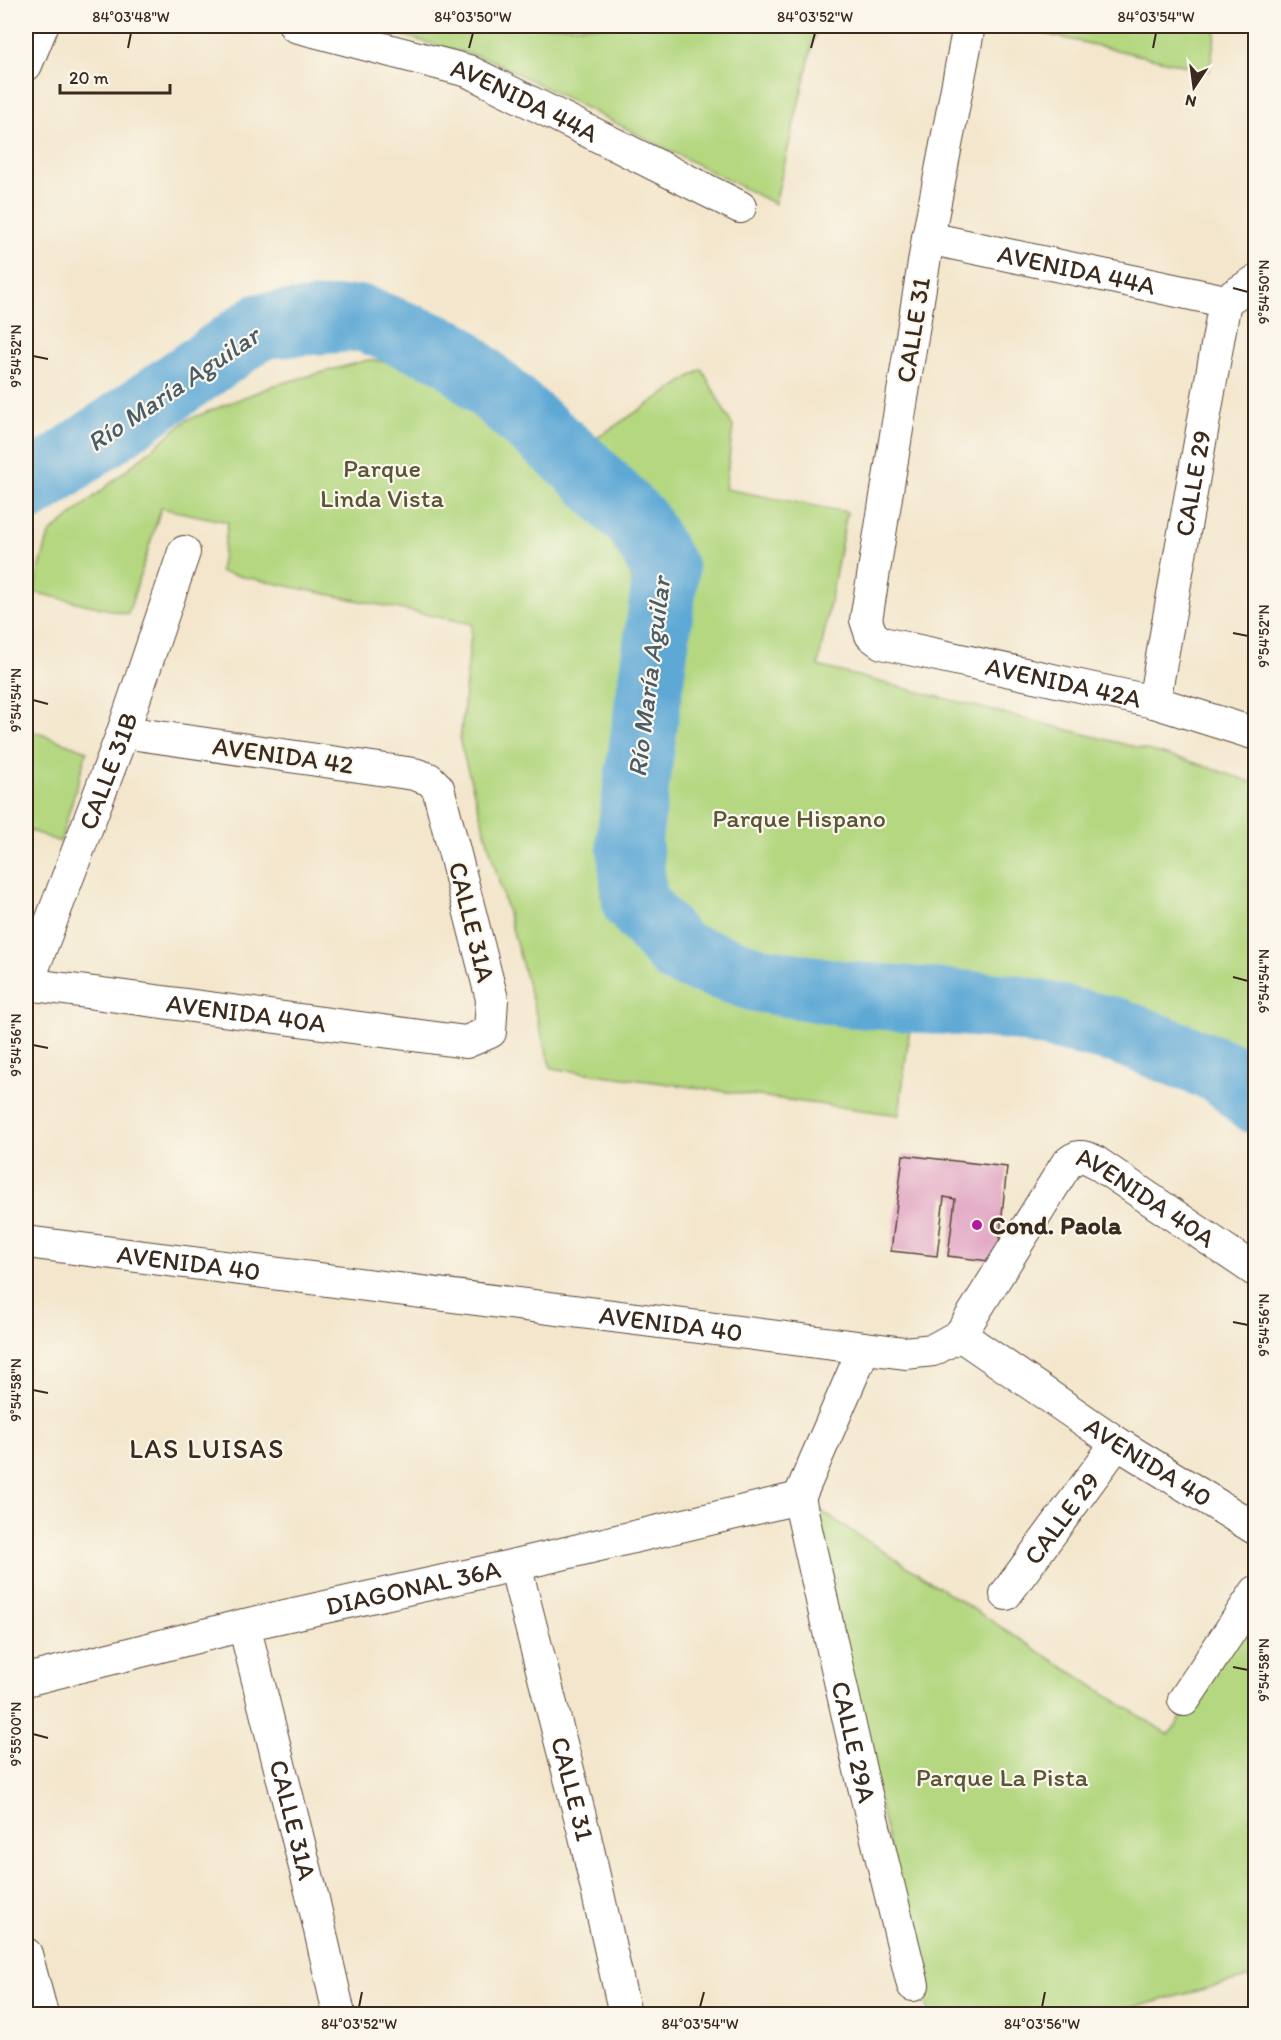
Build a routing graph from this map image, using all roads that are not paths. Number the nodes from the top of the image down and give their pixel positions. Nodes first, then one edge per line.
1 (42, 26) edge
2 (295, 26) edge
3 (969, 26) edge
4 (26, 65) edge
5 (740, 207) dead end
6 (927, 238) junction
7 (1256, 281) edge
8 (1225, 301) junction
9 (184, 552) dead end
10 (871, 635) joint
11 (1154, 702) junction
12 (123, 732) junction
13 (1256, 734) edge
14 (438, 788) joint
15 (26, 985) edge
16 (466, 1042) joint
17 (26, 1242) edge
18 (1256, 1271) edge
19 (960, 1335) junction
20 (864, 1348) junction
21 (1117, 1443) junction
22 (800, 1498) junction
23 (1256, 1529) edge
24 (515, 1565) junction
25 (1256, 1593) edge
26 (1006, 1594) dead end
27 (244, 1625) junction
28 (26, 1680) edge
29 (1184, 1700) dead end
30 (27, 1962) edge
31 (914, 1985) dead end
32 (42, 2014) edge
33 (339, 2014) edge
34 (625, 2014) edge

1 - 4 street
2 - 5 street, AVENIDA 44A
3 - 6 street, CALLE 31
6 - 8 street, AVENIDA 44A
6 - 10 street, CALLE 31
7 - 8 street
8 - 11 street, CALLE 29
9 - 12 street, CALLE 31B
10 - 11 street, AVENIDA 42A
11 - 13 street, AVENIDA 42A
12 - 14 street, AVENIDA 42
12 - 15 street, CALLE 31B
14 - 16 street, CALLE 31A
15 - 16 street, AVENIDA 40A
17 - 20 street, AVENIDA 40
18 - 19 street, AVENIDA 40A
19 - 20 street, AVENIDA 40
19 - 21 street, AVENIDA 40
20 - 22 street
21 - 23 street, AVENIDA 40
21 - 26 street, CALLE 29
22 - 24 street, DIAGONAL 36A
22 - 31 street, CALLE 29A
24 - 27 street, DIAGONAL 36A
24 - 34 street, CALLE 31
25 - 29 street
27 - 28 street, DIAGONAL 36A
27 - 33 street, CALLE 31A
30 - 32 street

